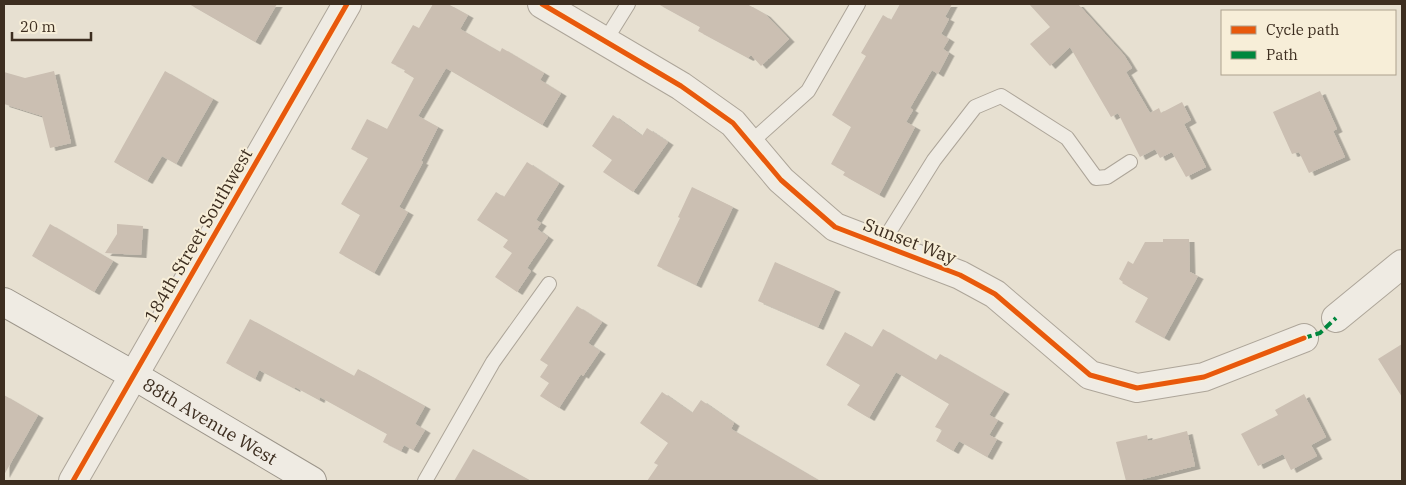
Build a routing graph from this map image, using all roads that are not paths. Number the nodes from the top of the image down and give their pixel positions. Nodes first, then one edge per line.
1 (347, 4) edge
2 (542, 4) edge
3 (628, 4) edge
4 (858, 4) edge
5 (606, 41) junction
6 (750, 143) junction
7 (1130, 162) dead end
8 (882, 245) junction
9 (1402, 264) edge
10 (549, 284) dead end
11 (4, 302) edge
12 (1336, 318) dead end
13 (1304, 338) dead end
14 (133, 375) junction
15 (73, 481) edge
16 (312, 481) edge
17 (425, 481) edge

1 - 14 street, 184th Street Southwest
2 - 5 street, Sunset Way
3 - 5 lane
4 - 6 lane
5 - 6 street, Sunset Way
6 - 8 street, Sunset Way
7 - 8 lane
8 - 13 street, Sunset Way
9 - 12 street
10 - 17 lane
11 - 14 street, 88th Avenue West
14 - 15 street, 184th Street Southwest
14 - 16 street, 88th Avenue West

